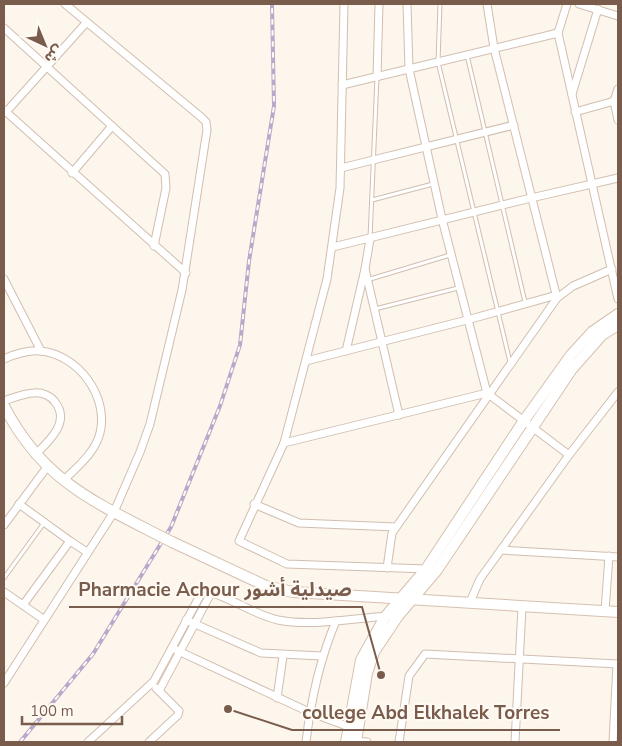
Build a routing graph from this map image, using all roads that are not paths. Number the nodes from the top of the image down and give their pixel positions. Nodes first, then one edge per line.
1 (65, 4) edge
2 (344, 4) edge
3 (379, 4) edge
4 (408, 4) edge
5 (440, 4) edge
6 (487, 4) edge
7 (566, 4) edge
8 (578, 4) edge
9 (598, 9) junction
10 (618, 16) edge
11 (86, 23) junction
12 (4, 28) edge
13 (558, 33) junction
14 (494, 48) junction
15 (467, 55) junction
16 (438, 62) junction
17 (47, 67) junction
18 (409, 69) junction
19 (377, 77) junction
20 (342, 85) junction
21 (618, 89) edge
22 (572, 95) junction
23 (616, 100) edge
24 (5, 111) edge
25 (575, 112) junction
26 (618, 120) edge
27 (514, 125) junction
28 (112, 126) junction
29 (486, 132) junction
30 (457, 140) junction
31 (426, 148) junction
32 (374, 160) junction
33 (341, 168) junction
34 (72, 173) junction
35 (618, 178) edge
36 (434, 184) junction
37 (592, 185) junction
38 (531, 198) junction
39 (372, 200) junction
40 (502, 205) junction
41 (474, 212) junction
42 (442, 220) junction
43 (370, 239) junction
44 (154, 246) junction
45 (333, 247) junction
46 (451, 255) junction
47 (365, 269) junction
48 (612, 269) junction
49 (186, 273) junction
50 (4, 279) edge
51 (368, 280) junction
52 (459, 288) junction
53 (557, 296) junction
54 (618, 298) edge
55 (526, 304) junction
56 (375, 309) junction
57 (497, 312) junction
58 (618, 314) edge
59 (467, 320) junction
60 (618, 325) edge
61 (382, 340) junction
62 (41, 351) junction
63 (346, 351) junction
64 (4, 359) edge
65 (306, 361) junction
66 (510, 365) junction
67 (618, 392) edge
68 (488, 394) junction
69 (4, 401) edge
70 (4, 406) edge
71 (399, 415) junction
72 (527, 425) junction
73 (284, 443) junction
74 (35, 455) junction
75 (569, 455) junction
76 (47, 468) junction
77 (63, 481) junction
78 (19, 504) junction
79 (254, 504) junction
80 (114, 512) junction
81 (45, 522) junction
82 (4, 525) edge
83 (396, 527) junction
84 (70, 541) junction
85 (501, 550) junction
86 (87, 552) junction
87 (609, 556) junction
88 (618, 557) edge
89 (387, 568) junction
90 (426, 569) junction
91 (437, 570) junction
92 (4, 578) edge
93 (4, 592) edge
94 (210, 593) junction
95 (401, 598) junction
96 (414, 599) junction
97 (470, 602) junction
98 (23, 606) junction
99 (522, 607) junction
100 (605, 610) junction
101 (618, 612) edge
102 (385, 616) junction
103 (398, 616) junction
104 (43, 619) junction
105 (186, 620) junction
106 (336, 621) junction
107 (195, 624) junction
108 (172, 648) junction
109 (180, 652) junction
110 (284, 656) junction
111 (322, 656) junction
112 (518, 657) junction
113 (617, 664) edge
114 (4, 683) edge
115 (152, 684) junction
116 (159, 691) junction
117 (277, 698) junction
118 (309, 712) junction
119 (353, 728) junction
120 (94, 741) edge
121 (148, 742) edge
122 (306, 742) edge
123 (351, 742) edge
124 (367, 742) edge
125 (398, 742) edge
126 (515, 742) edge
127 (612, 742) edge

1 - 11 street
2 - 20 street
3 - 19 street
4 - 18 street
5 - 16 lane
6 - 14 street
7 - 13 street
8 - 9 street
9 - 10 street
9 - 22 street
11 - 17 street
11 - 49 street
12 - 17 street
13 - 14 street
13 - 22 street
14 - 15 street
14 - 27 street
15 - 16 street
15 - 29 lane
16 - 18 street
16 - 30 lane
17 - 24 street
17 - 28 street
18 - 19 street
18 - 31 street
19 - 20 street
19 - 32 lane
20 - 33 street
21 - 23 street
22 - 25 street
23 - 25 street
23 - 26 street
24 - 34 street
25 - 37 street
27 - 29 street
27 - 38 street
28 - 34 street
28 - 44 street
29 - 30 street
29 - 40 lane
30 - 31 street
30 - 41 lane
31 - 32 street
31 - 36 street
32 - 33 street
32 - 39 lane
33 - 45 street
34 - 44 street
35 - 37 street
36 - 39 lane
36 - 42 street
37 - 38 street
37 - 48 street
38 - 40 street
38 - 53 street
39 - 43 lane
40 - 41 street
40 - 55 lane
41 - 42 street
41 - 57 lane
42 - 43 street
42 - 46 street
43 - 45 street
43 - 47 street
44 - 49 street
45 - 65 street
46 - 51 lane
46 - 52 street
47 - 51 street
47 - 63 street
48 - 53 street
48 - 54 street
49 - 80 street
50 - 62 street
51 - 56 street
52 - 56 lane
52 - 59 street
53 - 55 street
53 - 66 street
55 - 57 street
56 - 61 street
57 - 59 street
57 - 66 lane
58 - 72 street
59 - 61 street
59 - 68 street
60 - 72 street
61 - 63 street
61 - 71 street
62 - 64 street
62 - 77 street
63 - 65 street
65 - 73 street
66 - 68 street
67 - 75 street
68 - 71 street
68 - 72 street
68 - 83 street
69 - 74 street
70 - 74 street
71 - 73 street
72 - 75 street
72 - 90 street
72 - 91 street
73 - 79 street
74 - 76 street
75 - 85 street
76 - 77 street
76 - 78 street
77 - 80 street
78 - 81 street
78 - 82 street
79 - 83 street
79 - 89 street
80 - 86 street
80 - 95 street, bridge
81 - 84 street
81 - 92 lane
83 - 89 street
84 - 86 street
84 - 98 street
85 - 87 street
85 - 97 street
86 - 104 street
87 - 88 street
87 - 100 street
89 - 90 street
90 - 91 street
90 - 95 street
91 - 96 street
93 - 98 street
94 - 105 street
94 - 106 street
94 - 107 street
95 - 96 street
95 - 102 street
96 - 97 street
96 - 103 street
97 - 99 street
98 - 104 street
99 - 100 street
99 - 112 street
100 - 101 street
102 - 103 street
102 - 106 street
102 - 119 street
103 - 119 street
104 - 114 street
105 - 107 street
105 - 108 street
106 - 111 street
107 - 109 street
107 - 110 street
108 - 109 street
108 - 115 street
109 - 116 street
109 - 117 street
110 - 111 street
110 - 117 street
111 - 118 street
112 - 113 street
112 - 125 street
112 - 126 street
113 - 127 street
115 - 116 street
115 - 120 street
116 - 121 street
117 - 118 street
118 - 119 street
118 - 122 street
119 - 123 street
123 - 124 street

